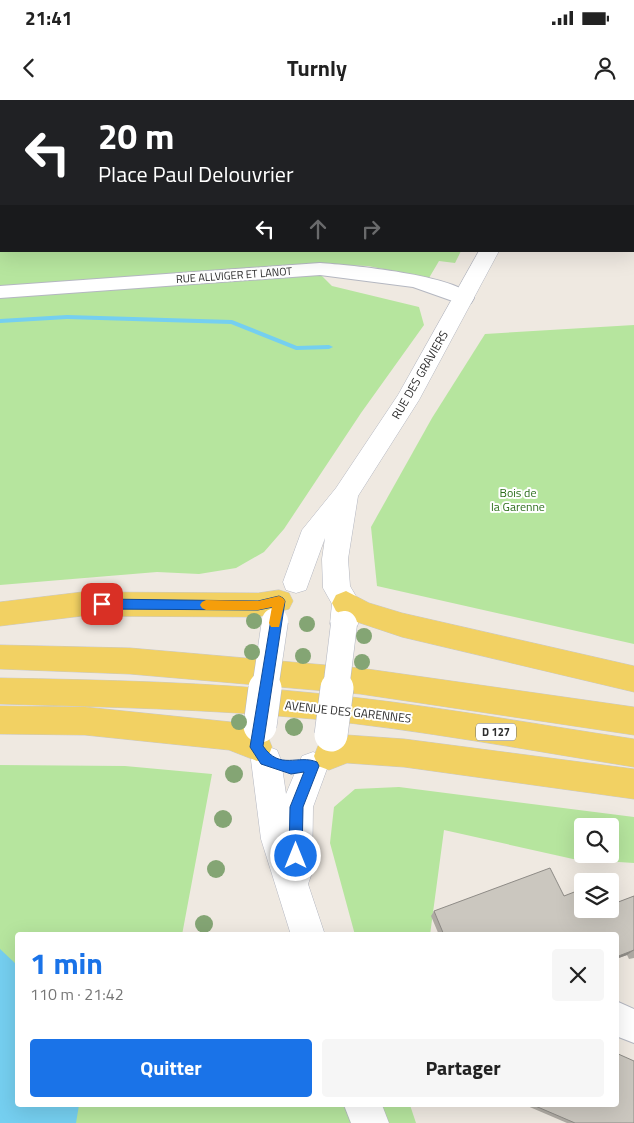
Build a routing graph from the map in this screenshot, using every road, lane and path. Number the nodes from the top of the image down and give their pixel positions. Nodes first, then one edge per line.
1 (488, 252) edge
2 (0, 292) edge
3 (464, 298) junction
4 (345, 494) junction
5 (283, 602) junction
6 (342, 605) junction
7 (0, 614) edge
8 (0, 657) edge
9 (634, 679) edge
10 (0, 691) edge
11 (0, 720) edge
12 (634, 721) edge
13 (261, 744) junction
14 (324, 752) junction
15 (634, 754) edge
16 (634, 784) edge
17 (295, 894) junction
18 (307, 932) edge
19 (619, 1019) edge
20 (634, 1026) edge
21 (365, 1107) edge
22 (370, 1123) edge

1 - 3 street, RUE DES GRAVIERS
2 - 3 street, RUE ALLVIGER ET LANOT
3 - 4 street, RUE DES GRAVIERS
4 - 5 street, RUE DES GRAVIERS
4 - 6 street, RUE DES GRAVIERS
5 - 6 street
5 - 7 main road
5 - 13 street, RUE DES GRAVIERS, bridge
6 - 9 main road
6 - 14 street, RUE DES GRAVIERS, bridge
8 - 12 main road
10 - 15 main road, AVENUE DES GARENNES / D 127
11 - 13 main road
13 - 14 street
13 - 17 street, RUE DES GRAVIERS
14 - 16 main road
14 - 17 street, RUE DES GRAVIERS
17 - 18 street, RUE DES GRAVIERS
19 - 20 street
21 - 22 street

